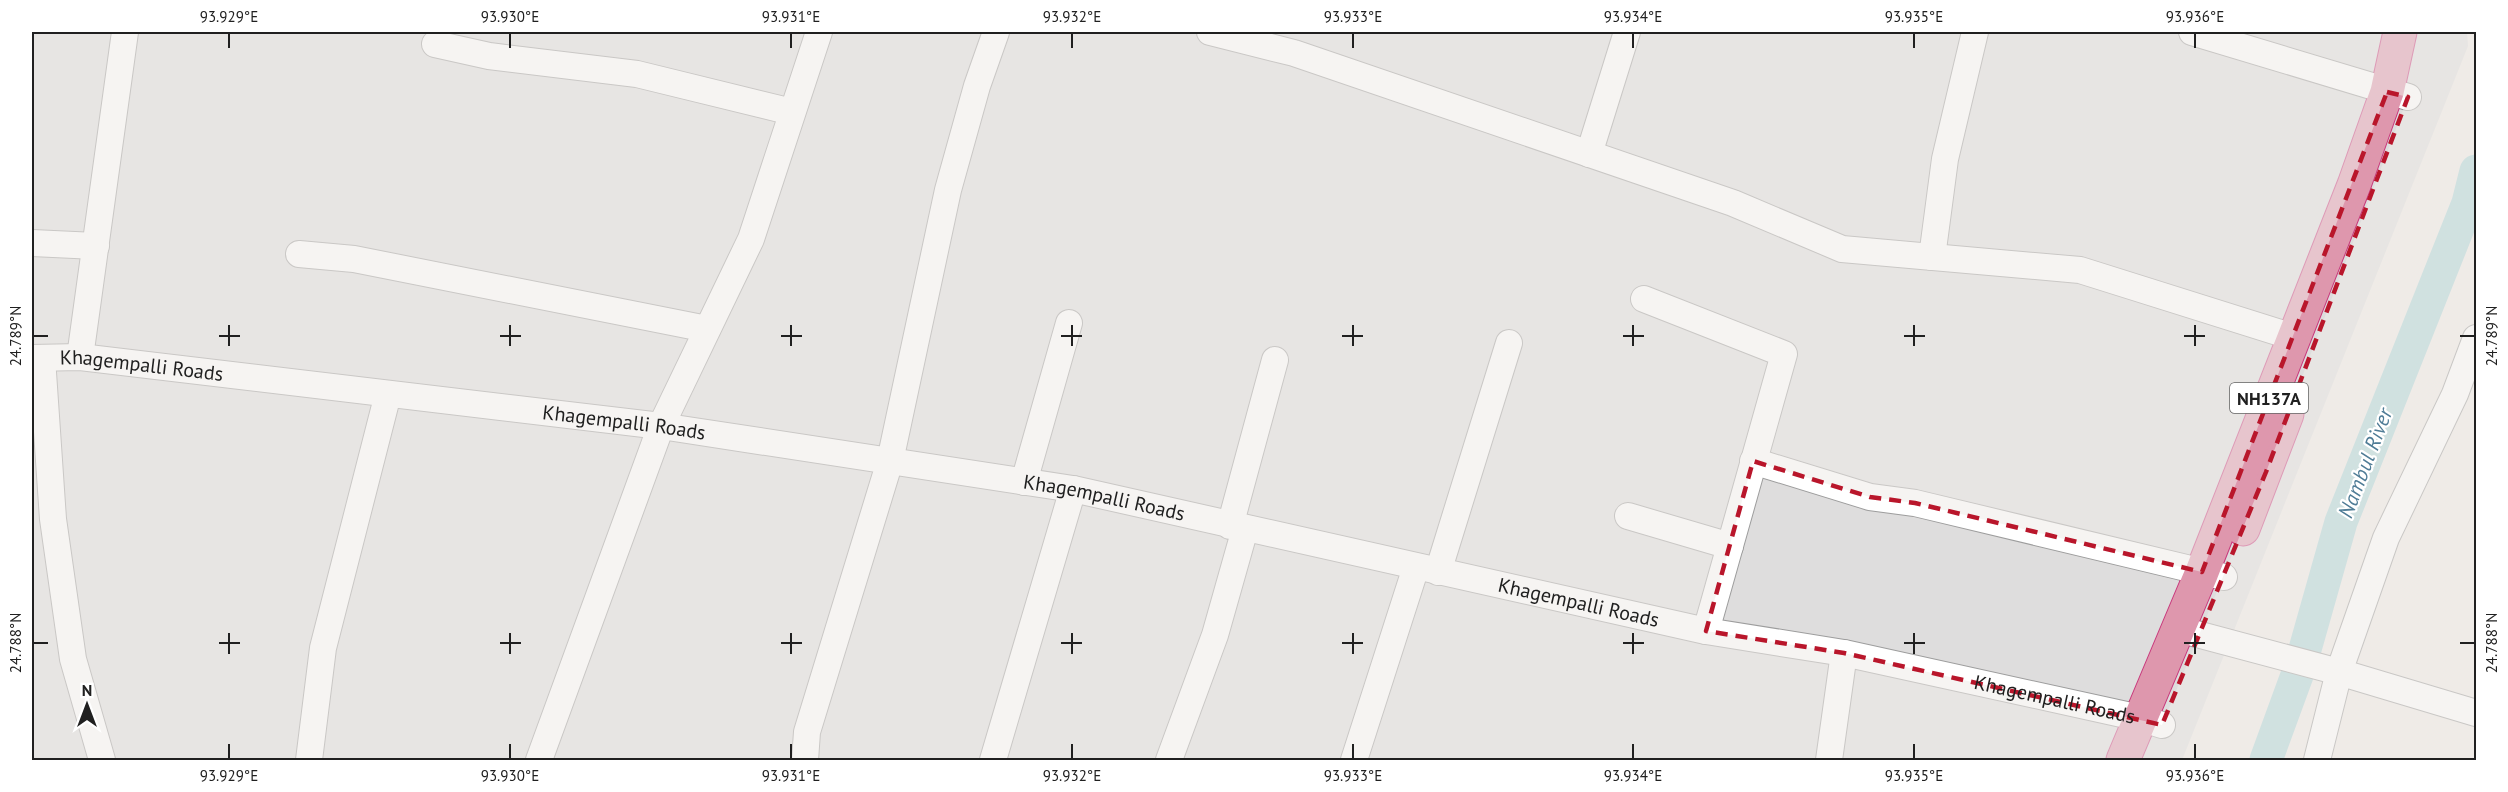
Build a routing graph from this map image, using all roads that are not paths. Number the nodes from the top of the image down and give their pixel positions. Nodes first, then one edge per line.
1 (125, 32) edge
2 (819, 32) edge
3 (996, 32) edge
4 (1210, 32) edge
5 (1627, 32) edge
6 (1975, 32) edge
7 (2192, 32) edge
8 (2400, 32) edge
9 (2423, 32) edge
10 (1244, 36) edge
11 (435, 44) dead end
12 (2397, 94) junction
13 (792, 112) junction
14 (1589, 154) junction
15 (32, 243) edge
16 (96, 246) junction
17 (299, 254) dead end
18 (1932, 257) junction
19 (1644, 299) dead end
20 (1069, 323) dead end
21 (707, 329) junction
22 (2293, 337) junction
23 (2476, 338) edge
24 (1509, 342) dead end
25 (80, 357) junction
26 (37, 358) edge
27 (1275, 360) dead end
28 (388, 394) junction
29 (661, 426) junction
30 (888, 461) junction
31 (1753, 461) junction
32 (1024, 482) junction
33 (1073, 489) junction
34 (1628, 516) dead end
35 (1238, 527) junction
36 (1730, 546) junction
37 (1427, 569) junction
38 (2213, 575) junction
39 (1706, 631) junction
40 (2189, 632) junction
41 (1844, 653) junction
42 (2339, 672) junction
43 (2476, 712) edge
44 (2151, 721) junction
45 (102, 760) edge
46 (309, 760) edge
47 (539, 760) edge
48 (805, 760) edge
49 (993, 760) edge
50 (1169, 760) edge
51 (1354, 760) edge
52 (1829, 760) edge
53 (2123, 760) edge
54 (2146, 760) edge
55 (2317, 760) edge

1 - 16 street
2 - 13 street
3 - 30 street
4 - 10 street
5 - 14 street
6 - 18 street
7 - 12 street
8 - 12 highway, NH137A
9 - 12 highway, NH137A
10 - 14 street
11 - 13 street
12 - 22 highway, NH137A
12 - 38 highway, NH137A
13 - 21 street
14 - 18 street
15 - 16 street
16 - 25 street
17 - 21 street
18 - 22 street
19 - 31 street
20 - 32 street
21 - 29 street
22 - 38 highway, NH137A
23 - 42 street
24 - 37 street
25 - 26 street, Khagempalli Roads
25 - 28 street, Khagempalli Roads
26 - 45 street
27 - 35 street
28 - 29 street, Khagempalli Roads
28 - 46 street
29 - 30 street, Khagempalli Roads
29 - 47 street
30 - 32 street, Khagempalli Roads
30 - 48 street
31 - 36 street
31 - 38 street
32 - 33 street, Khagempalli Roads
33 - 35 street, Khagempalli Roads
33 - 49 street
34 - 36 street
35 - 37 street, Khagempalli Roads
35 - 50 street
36 - 39 street
37 - 39 street, Khagempalli Roads
37 - 51 street
38 - 40 highway, NH137A
39 - 41 street, Khagempalli Roads
40 - 42 street
40 - 44 highway, NH137A
41 - 44 street, Khagempalli Roads
41 - 52 street
42 - 43 street
42 - 55 street
44 - 53 highway, NH137A
44 - 54 highway, NH137A

